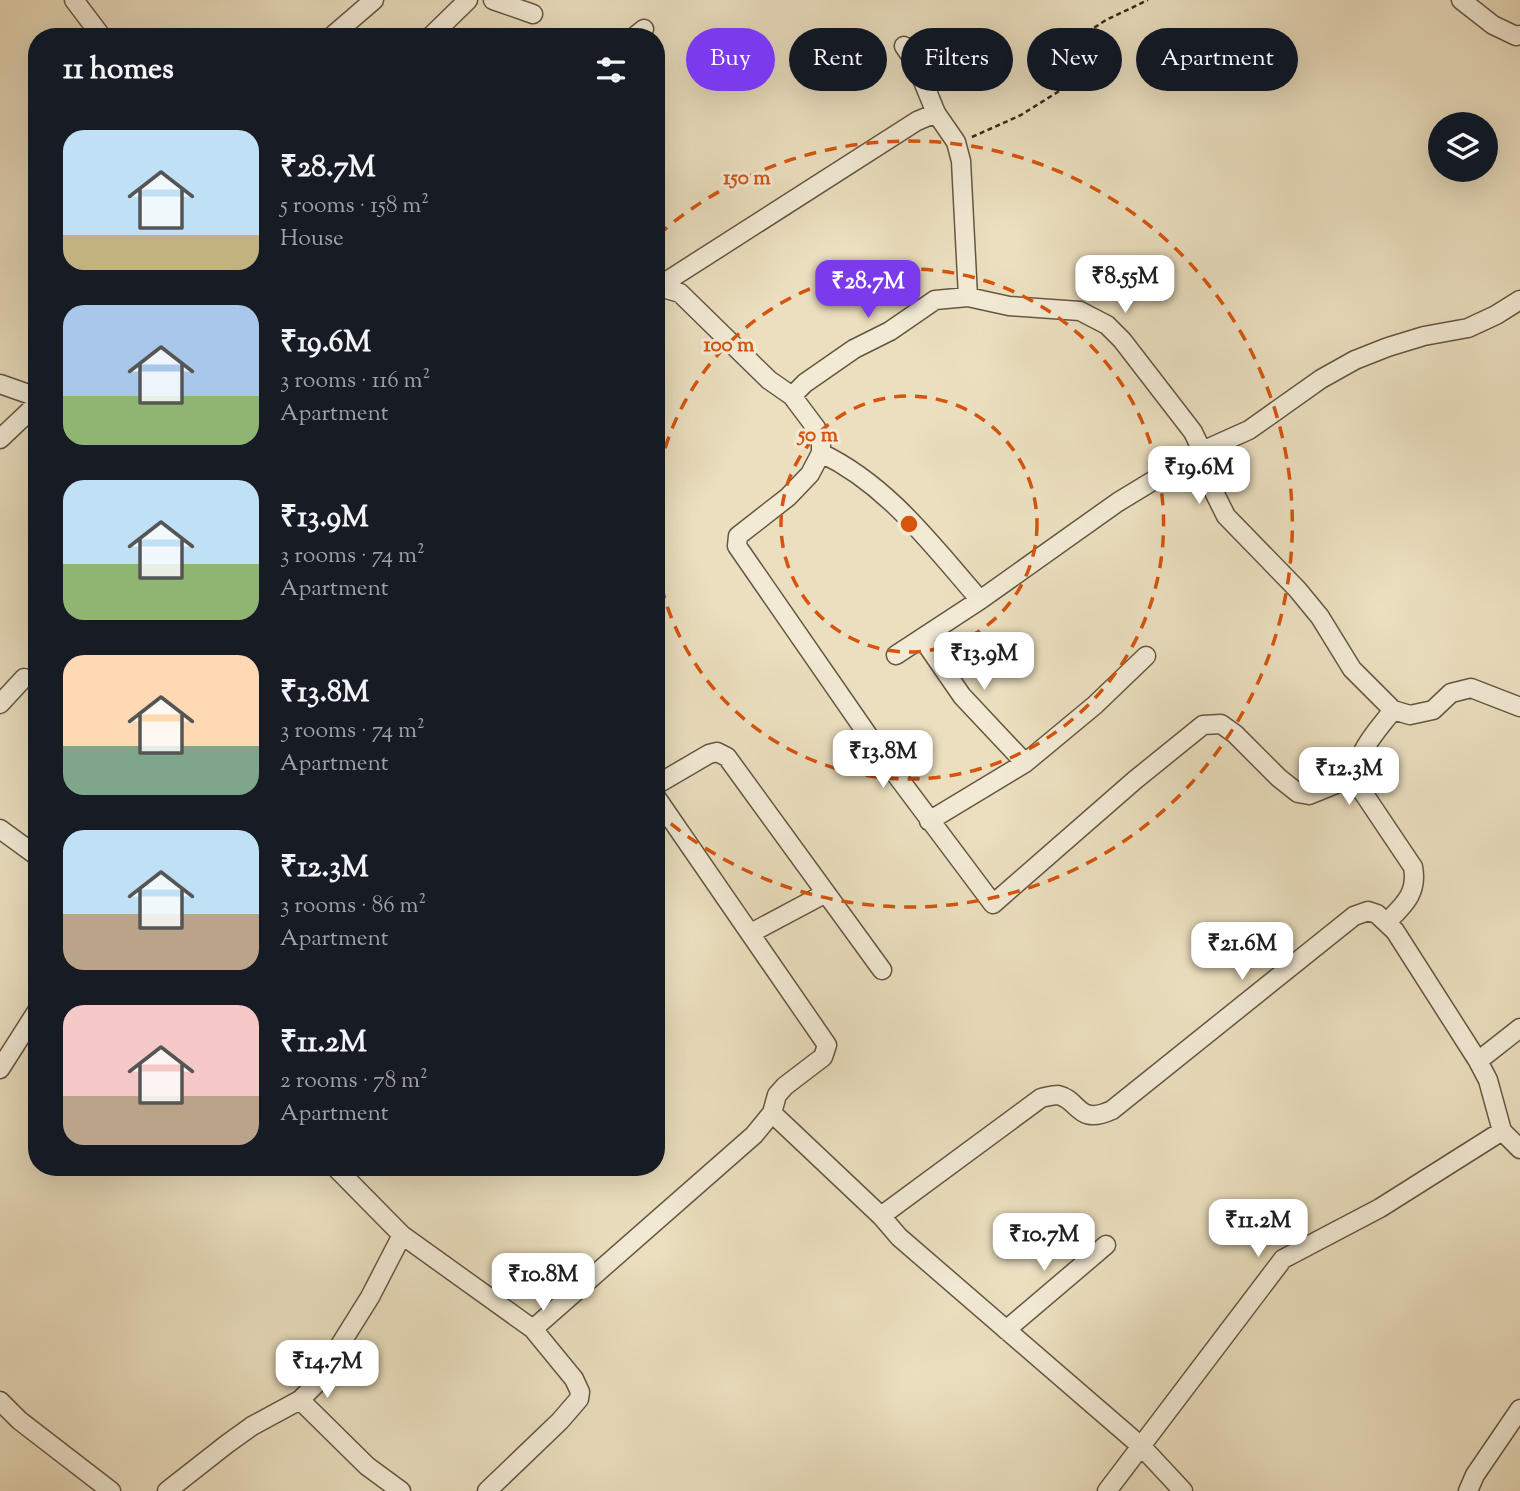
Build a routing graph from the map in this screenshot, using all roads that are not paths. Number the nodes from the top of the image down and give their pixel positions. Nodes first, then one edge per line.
1 (74, 0) edge
2 (374, 0) edge
3 (468, 0) edge
4 (493, 0) edge
5 (1461, 0) edge
6 (533, 14) dead end
7 (95, 28) edge
8 (341, 28) edge
9 (439, 28) edge
10 (1520, 35) edge
11 (927, 91) edge
12 (936, 113) junction
13 (665, 282) edge
14 (665, 289) edge
15 (968, 297) junction
16 (1520, 300) edge
17 (0, 384) edge
18 (28, 394) edge
19 (792, 396) junction
20 (28, 413) edge
21 (0, 439) edge
22 (1202, 451) junction
23 (821, 453) junction
24 (980, 600) junction
25 (922, 638) junction
26 (896, 655) dead end
27 (1146, 656) dead end
28 (24, 678) dead end
29 (0, 704) edge
30 (1520, 707) edge
31 (1393, 710) junction
32 (1025, 763) junction
33 (1356, 776) junction
34 (665, 780) edge
35 (929, 821) junction
36 (665, 822) edge
37 (0, 829) edge
38 (28, 849) edge
39 (826, 893) junction
40 (1387, 922) junction
41 (751, 933) junction
42 (882, 970) dead end
43 (28, 1021) edge
44 (1520, 1028) edge
45 (6, 1045) edge
46 (1478, 1061) junction
47 (0, 1069) edge
48 (772, 1113) junction
49 (1502, 1131) junction
50 (1520, 1149) edge
51 (344, 1176) edge
52 (881, 1216) junction
53 (402, 1235) junction
54 (1106, 1245) dead end
55 (533, 1329) junction
56 (1006, 1330) junction
57 (300, 1400) junction
58 (0, 1401) edge
59 (1520, 1409) edge
60 (1142, 1447) junction
61 (111, 1491) edge
62 (167, 1491) edge
63 (401, 1491) edge
64 (487, 1491) edge
65 (1107, 1491) edge
66 (1183, 1491) edge
67 (1468, 1491) edge

1 - 7 street
2 - 8 street
3 - 9 street
4 - 6 street
5 - 10 street
11 - 12 street
12 - 13 street
12 - 15 street
14 - 19 street
15 - 19 street
15 - 22 street
16 - 22 street
17 - 18 street
19 - 23 street
20 - 21 street
22 - 24 street
22 - 31 street
23 - 24 street
23 - 35 street
24 - 25 street
25 - 26 street
25 - 32 street
27 - 32 street
28 - 29 street
30 - 31 street
31 - 33 street
32 - 35 street
33 - 35 street
33 - 40 street
34 - 39 street
36 - 41 street
37 - 38 street
39 - 41 street
39 - 42 street
40 - 46 street
40 - 52 street
41 - 48 street
43 - 45 street
44 - 46 street
45 - 47 street
46 - 49 street
48 - 52 street
48 - 55 street
49 - 50 street
49 - 60 street
51 - 53 street
52 - 56 street
53 - 55 street
53 - 57 street
54 - 56 street
55 - 64 street
56 - 60 street
57 - 62 street
57 - 63 street
58 - 61 street
59 - 67 street
60 - 65 street
60 - 66 street

